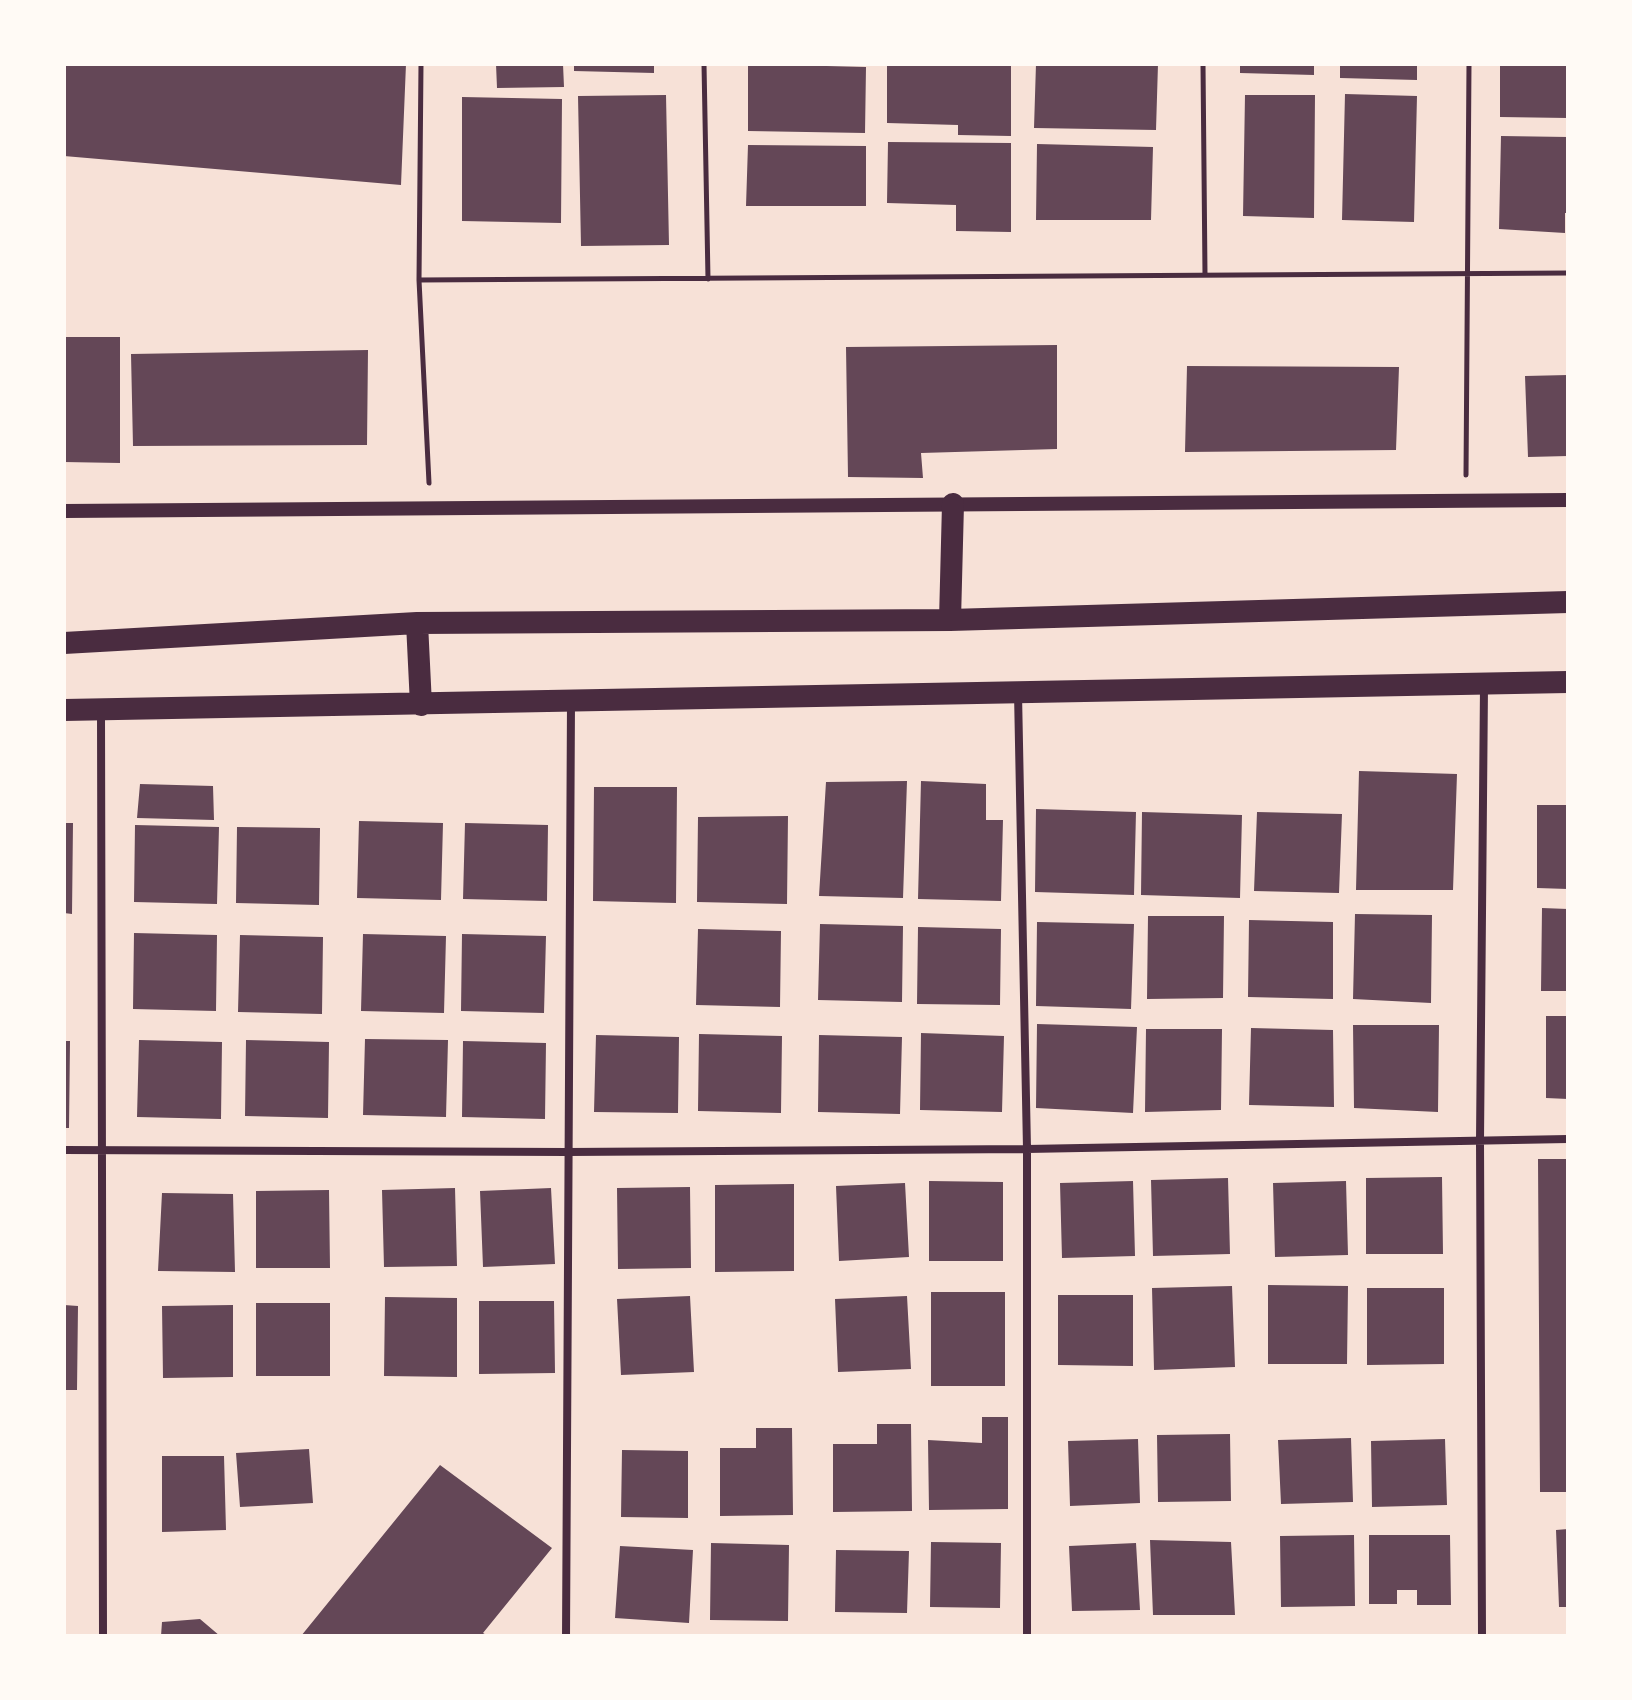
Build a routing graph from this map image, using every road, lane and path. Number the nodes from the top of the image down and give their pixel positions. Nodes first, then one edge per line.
1 (421, 64) edge
2 (704, 64) edge
3 (1203, 64) edge
4 (1469, 64) edge
5 (1467, 273) junction
6 (1568, 273) edge
7 (1205, 275) junction
8 (708, 279) junction
9 (419, 280) junction
10 (1466, 500) junction
11 (1568, 500) edge
12 (953, 504) junction
13 (430, 508) junction
14 (64, 511) edge
15 (1568, 602) edge
16 (950, 620) junction
17 (417, 623) junction
18 (64, 643) edge
19 (1568, 682) edge
20 (1484, 685) junction
21 (1018, 693) junction
22 (571, 702) junction
23 (421, 705) junction
24 (101, 709) junction
25 (64, 710) edge
26 (1568, 1139) edge
27 (1480, 1140) junction
28 (1027, 1149) junction
29 (64, 1150) edge
30 (103, 1150) junction
31 (568, 1152) junction
32 (103, 1636) edge
33 (566, 1636) edge
34 (1027, 1636) edge
35 (1482, 1636) edge

1 - 9 path
2 - 8 path
3 - 7 path
4 - 5 path
5 - 6 path
5 - 7 path
5 - 10 path
7 - 8 path
8 - 9 path
9 - 13 path
10 - 11 street
10 - 12 street
12 - 13 street
12 - 16 highway
13 - 14 street
15 - 16 highway
16 - 17 highway
17 - 18 highway
17 - 23 highway
19 - 20 highway
20 - 21 highway
20 - 27 street
21 - 22 highway
21 - 28 street
22 - 23 highway
22 - 31 street
23 - 24 highway
24 - 25 highway
24 - 30 street
26 - 27 street
27 - 28 street
27 - 35 street
28 - 31 street
28 - 34 street
29 - 30 street
30 - 31 street
30 - 32 street
31 - 33 street

